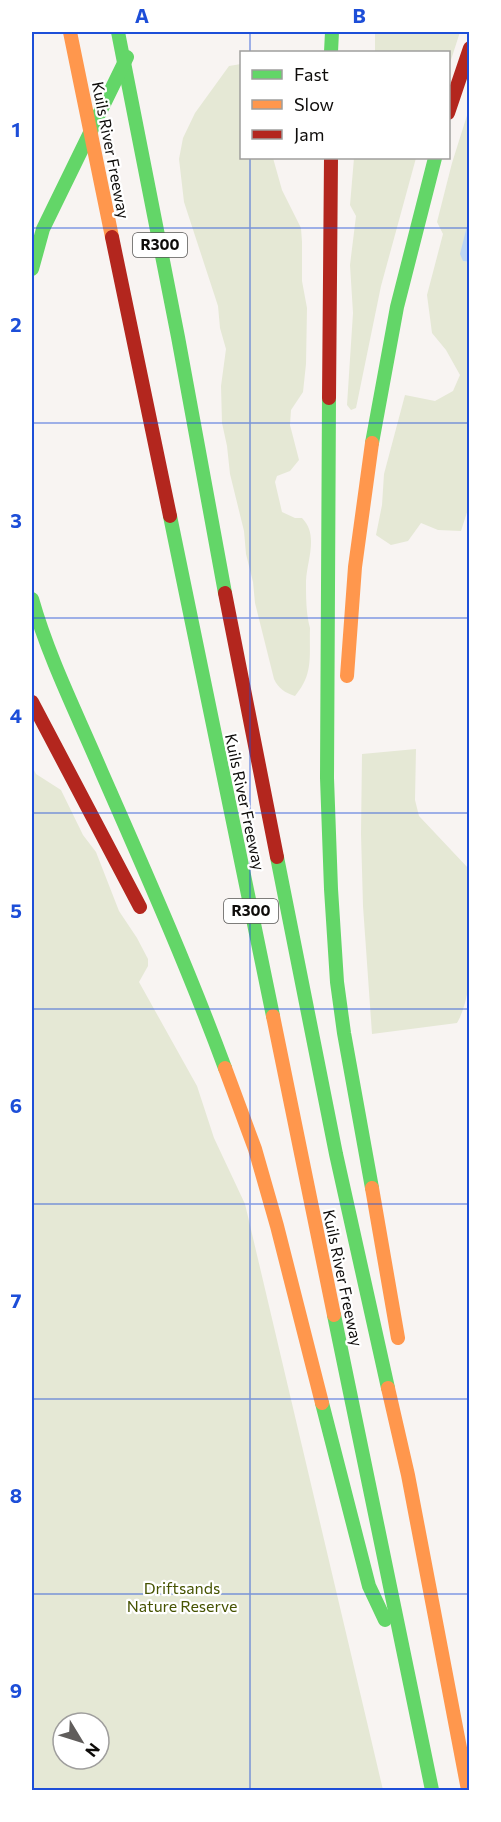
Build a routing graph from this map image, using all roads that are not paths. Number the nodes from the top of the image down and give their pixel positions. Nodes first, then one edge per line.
1 (70, 32) edge
2 (117, 32) edge
3 (332, 32) edge
4 (134, 42) dead end
5 (470, 48) edge
6 (332, 51) edge
7 (450, 107) edge
8 (331, 159) edge
9 (435, 159) edge
10 (32, 269) edge
11 (32, 599) edge
12 (346, 688) dead end
13 (32, 702) edge
14 (344, 852) dead end
15 (147, 921) dead end
16 (167, 958) dead end
17 (223, 1065) junction
18 (358, 1106) junction
19 (401, 1355) dead end
20 (410, 1420) dead end
21 (408, 1475) junction
22 (403, 1656) junction
23 (432, 1791) edge
24 (468, 1791) edge

1 - 22 highway, Kuils River Freeway / R300
2 - 21 highway, Kuils River Freeway / R300
3 - 6 highway
4 - 10 highway
5 - 7 highway
8 - 18 highway
9 - 12 highway
11 - 17 highway
13 - 15 highway
14 - 18 highway
16 - 17 highway
17 - 22 highway
18 - 19 highway
20 - 21 highway
21 - 24 highway, Kuils River Freeway / R300
22 - 23 highway, Kuils River Freeway / R300

